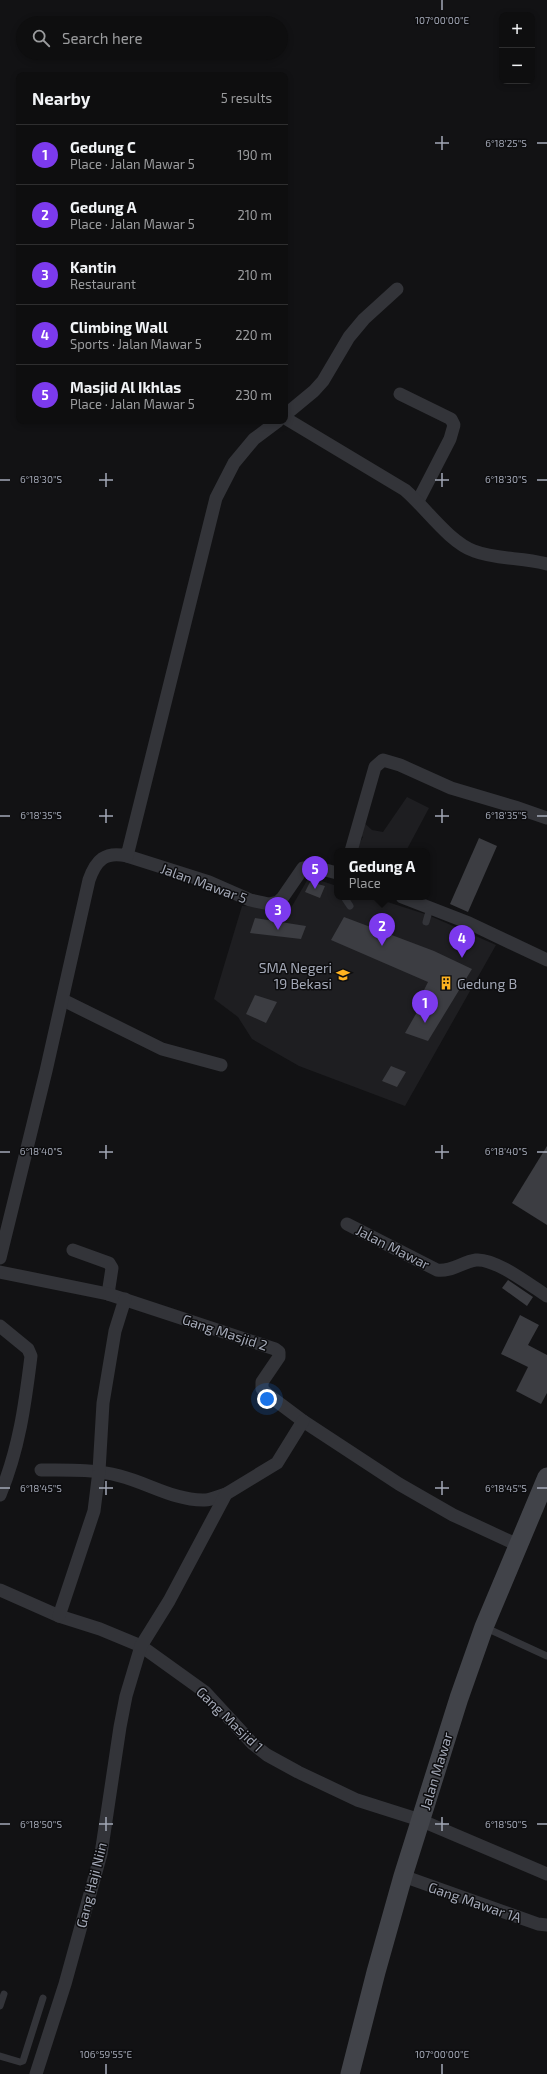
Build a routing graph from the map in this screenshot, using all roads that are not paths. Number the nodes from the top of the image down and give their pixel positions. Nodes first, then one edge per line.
1 (397, 289) dead end
2 (400, 394) dead end
3 (288, 413) edge
4 (288, 418) edge
5 (274, 424) edge
6 (418, 501) junction
7 (547, 564) edge
8 (547, 818) edge
9 (352, 848) edge
10 (127, 856) junction
11 (334, 872) edge
12 (346, 900) edge
13 (410, 900) edge
14 (350, 906) dead end
15 (430, 908) junction
16 (426, 922) dead end
17 (547, 960) edge
18 (63, 1000) junction
19 (221, 1065) dead end
20 (347, 1224) dead end
21 (73, 1250) dead end
22 (0, 1258) edge
23 (0, 1272) edge
24 (108, 1294) junction
25 (547, 1296) edge
26 (125, 1299) junction
27 (0, 1326) edge
28 (303, 1421) junction
29 (41, 1470) dead end
30 (99, 1471) junction
31 (545, 1486) edge
32 (226, 1494) junction
33 (0, 1495) edge
34 (518, 1545) junction
35 (0, 1590) edge
36 (59, 1616) junction
37 (484, 1627) junction
38 (141, 1646) junction
39 (547, 1656) edge
40 (420, 1820) junction
41 (547, 1874) edge
42 (403, 1876) junction
43 (547, 1925) edge
44 (4, 1994) dead end
45 (43, 1998) dead end
46 (0, 2006) edge
47 (0, 2057) edge
48 (36, 2074) edge
49 (350, 2074) edge

1 - 3 street
2 - 6 street
4 - 6 street
5 - 10 street
6 - 7 street
8 - 9 street
10 - 11 street, Jalan Mawar 5
10 - 18 street
12 - 14 lane
13 - 15 street
15 - 16 lane
15 - 17 street
18 - 19 street
18 - 22 street
20 - 25 street, Jalan Mawar
21 - 24 street
23 - 24 street, Gang Masjid 2
24 - 26 street, Gang Masjid 2
26 - 28 street, Gang Masjid 2
26 - 30 street
27 - 33 street
28 - 32 street
28 - 34 street, Gang Masjid 2
29 - 30 street
30 - 32 street
30 - 36 street
31 - 34 street, Jalan Mawar
32 - 38 street, Gang Haji Niin
34 - 37 street, Jalan Mawar
35 - 36 street, Gang Masjid 1
36 - 38 street, Gang Masjid 1
37 - 39 lane
37 - 40 street, Jalan Mawar
38 - 40 street, Gang Masjid 1
38 - 48 street, Gang Haji Niin
40 - 41 street, Gang Masjid 1
40 - 42 street, Jalan Mawar
42 - 43 street, Gang Mawar 1A
42 - 49 street, Jalan Mawar
44 - 46 lane
45 - 47 lane

